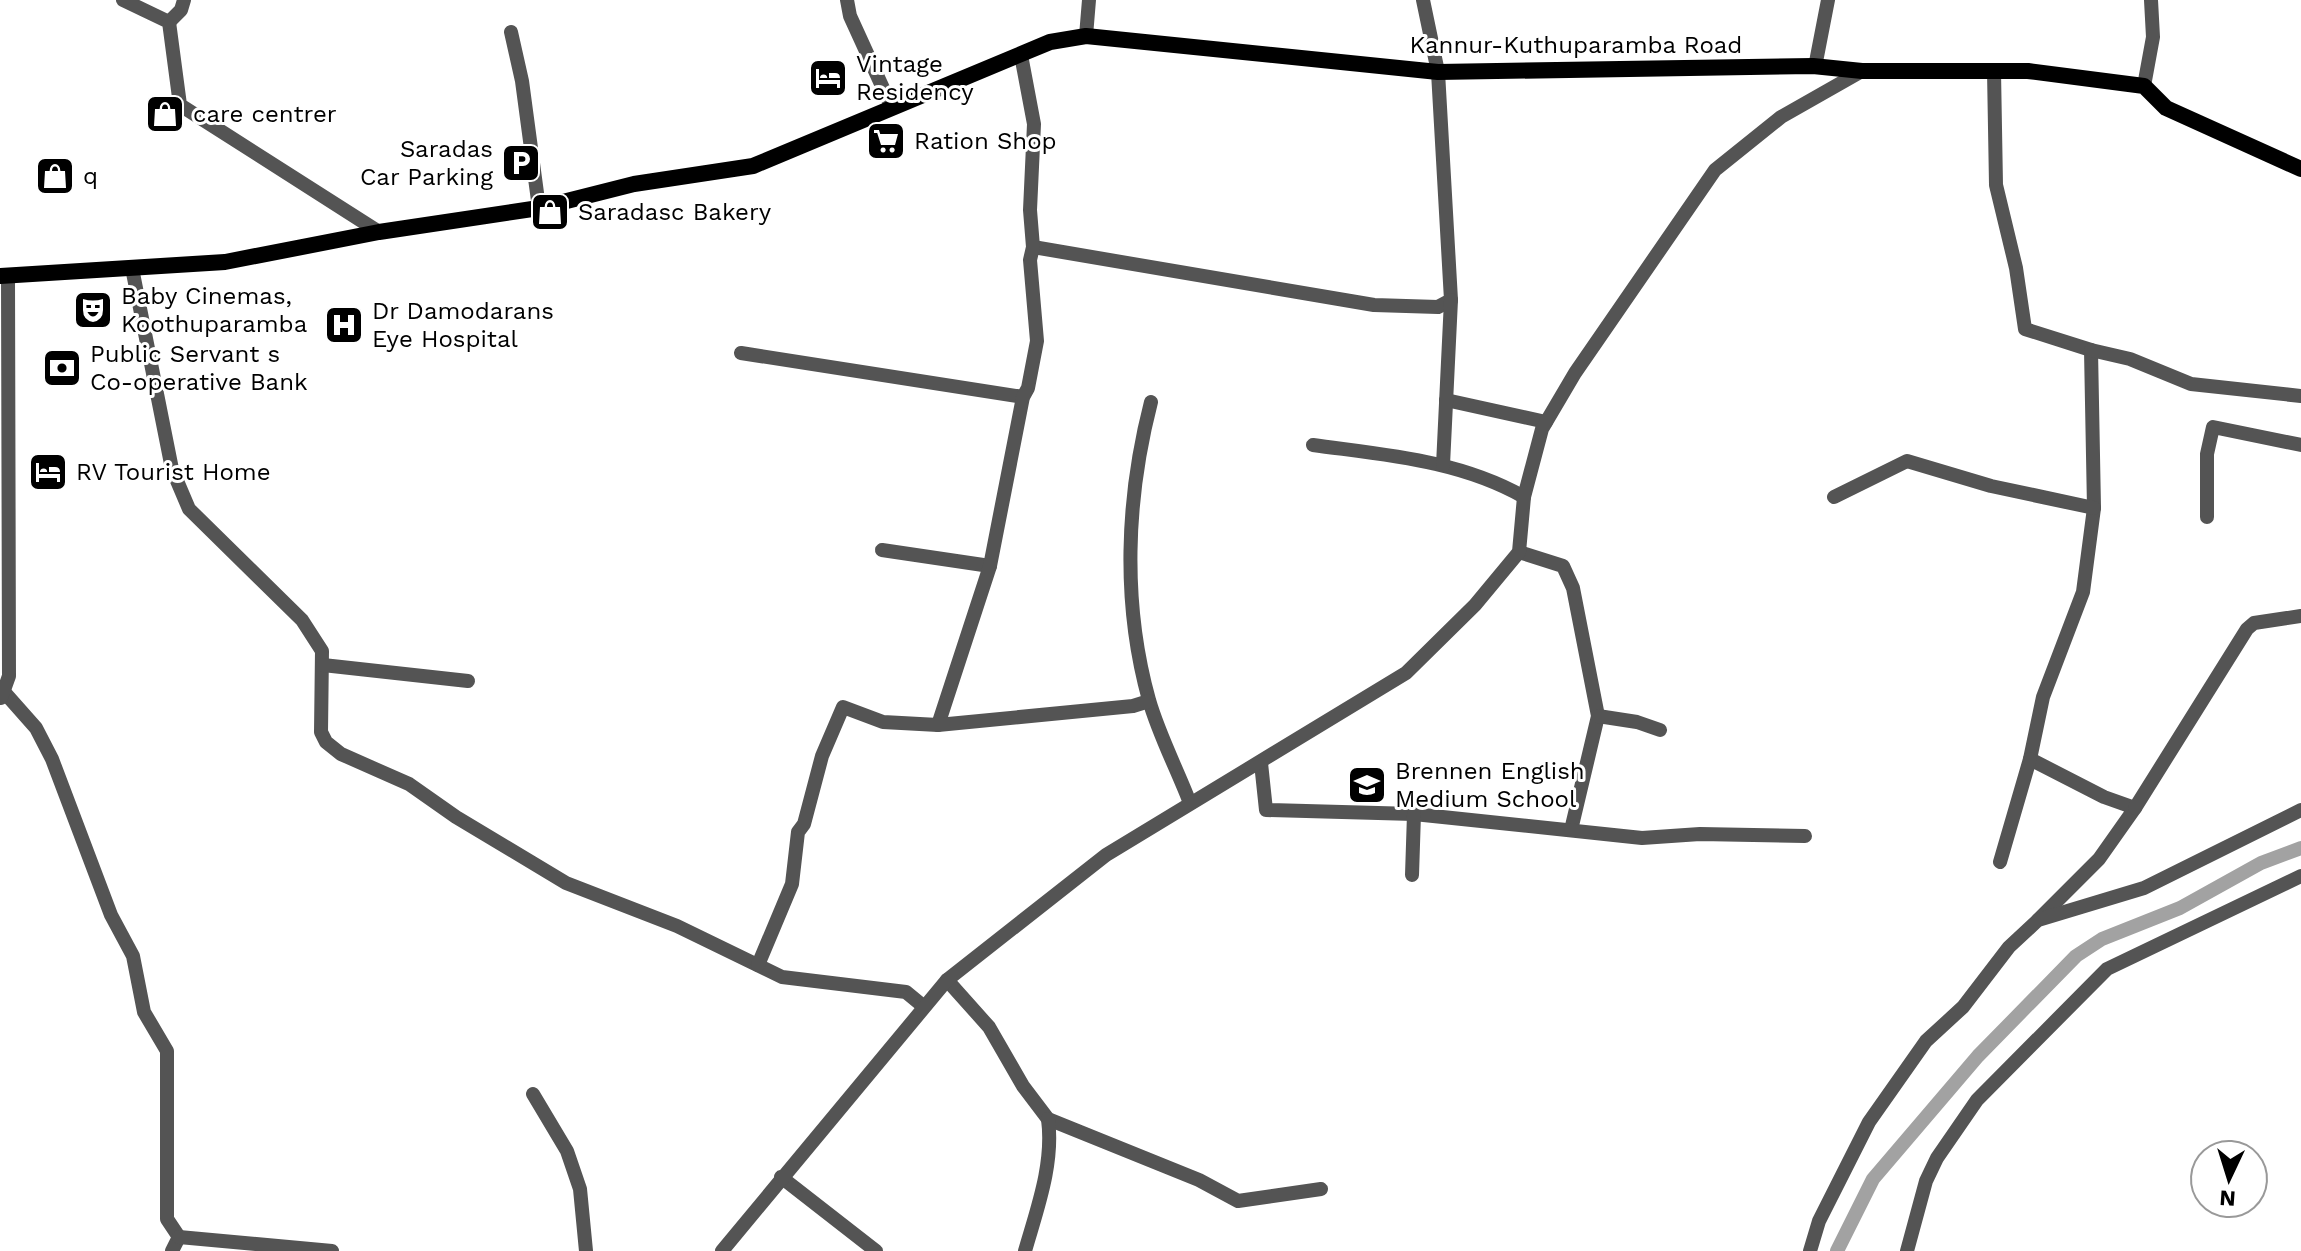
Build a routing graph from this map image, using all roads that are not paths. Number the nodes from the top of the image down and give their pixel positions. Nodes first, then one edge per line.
1 (123, 0) edge
2 (184, 0) edge
3 (847, 0) edge
4 (1089, 0) edge
5 (1423, 0) edge
6 (1828, 0) edge
7 (2151, 0) edge
8 (169, 22) junction
9 (511, 32) dead end
10 (1086, 36) junction
11 (1021, 55) junction
12 (1815, 67) junction
13 (1862, 71) junction
14 (1994, 71) junction
15 (1438, 72) junction
16 (2144, 86) junction
17 (892, 108) junction
18 (2301, 169) edge
19 (539, 208) junction
20 (379, 232) junction
21 (1033, 247) junction
22 (132, 268) junction
23 (4, 276) edge
24 (1451, 300) junction
25 (2091, 350) junction
26 (741, 353) dead end
27 (2301, 396) edge
28 (1023, 397) junction
29 (1446, 400) junction
30 (1151, 402) dead end
31 (1546, 422) junction
32 (1313, 445) dead end
33 (2301, 445) edge
34 (1443, 465) junction
35 (1524, 497) junction
36 (1834, 497) dead end
37 (2094, 508) junction
38 (2207, 517) dead end
39 (882, 550) dead end
40 (1519, 552) junction
41 (990, 566) junction
42 (2301, 616) edge
43 (323, 665) junction
44 (468, 681) dead end
45 (2, 696) edge
46 (1149, 701) junction
47 (1598, 716) junction
48 (938, 725) junction
49 (1660, 730) dead end
50 (2030, 759) junction
51 (1261, 763) junction
52 (1190, 803) junction
53 (2135, 808) junction
54 (2301, 810) edge
55 (1414, 814) junction
56 (1571, 830) junction
57 (1805, 836) dead end
58 (2000, 862) dead end
59 (1412, 875) dead end
60 (2301, 876) edge
61 (2038, 920) junction
62 (758, 965) junction
63 (947, 980) junction
64 (923, 1006) junction
65 (533, 1094) dead end
66 (1048, 1119) junction
67 (781, 1177) junction
68 (1321, 1189) dead end
69 (179, 1237) junction
70 (172, 1251) edge
71 (332, 1251) edge
72 (586, 1251) edge
73 (722, 1251) edge
74 (876, 1251) edge
75 (1025, 1251) edge
76 (1810, 1251) edge
77 (1907, 1251) edge

1 - 8 street
2 - 8 street
3 - 17 street
4 - 10 street
5 - 15 street
6 - 12 street
7 - 16 street
8 - 20 street
9 - 19 street
10 - 11 main road, Kannur-Kuthuparamba Road
10 - 15 main road, Kannur-Kuthuparamba Road
11 - 17 main road, Kannur-Kuthuparamba Road
11 - 21 street
12 - 13 main road, Kannur-Kuthuparamba Road
12 - 15 main road, Kannur-Kuthuparamba Road
13 - 14 main road, Kannur-Kuthuparamba Road
13 - 31 street
14 - 16 main road, Kannur-Kuthuparamba Road
14 - 25 street
15 - 24 street
16 - 18 main road
17 - 19 main road, Kannur-Kuthuparamba Road
19 - 20 main road, Kannur-Kuthuparamba Road
20 - 22 main road, Kannur-Kuthuparamba Road
21 - 24 street
21 - 28 street
22 - 23 main road, Kannur-Kuthuparamba Road
22 - 43 street
23 - 45 street
24 - 29 street
25 - 27 street
25 - 37 street
26 - 28 street
28 - 41 street
29 - 31 street
29 - 34 street
30 - 46 street
31 - 35 street
32 - 34 street
33 - 38 street
34 - 35 street
35 - 40 street
36 - 37 street
37 - 50 street
39 - 41 street
40 - 47 street
40 - 51 street
41 - 48 street
42 - 53 street
43 - 44 street
43 - 62 street
45 - 69 street
46 - 48 street
46 - 52 street
47 - 49 street
47 - 56 street
48 - 62 street
50 - 53 street
50 - 58 street
51 - 52 street
51 - 55 street
52 - 63 street
53 - 61 street
54 - 61 street
55 - 56 street
55 - 59 street
56 - 57 street
60 - 77 street
61 - 76 street
62 - 64 street
63 - 64 street
63 - 66 street
64 - 67 street
65 - 72 street
66 - 68 street
66 - 75 street
67 - 73 street
67 - 74 street
69 - 70 street
69 - 71 street

